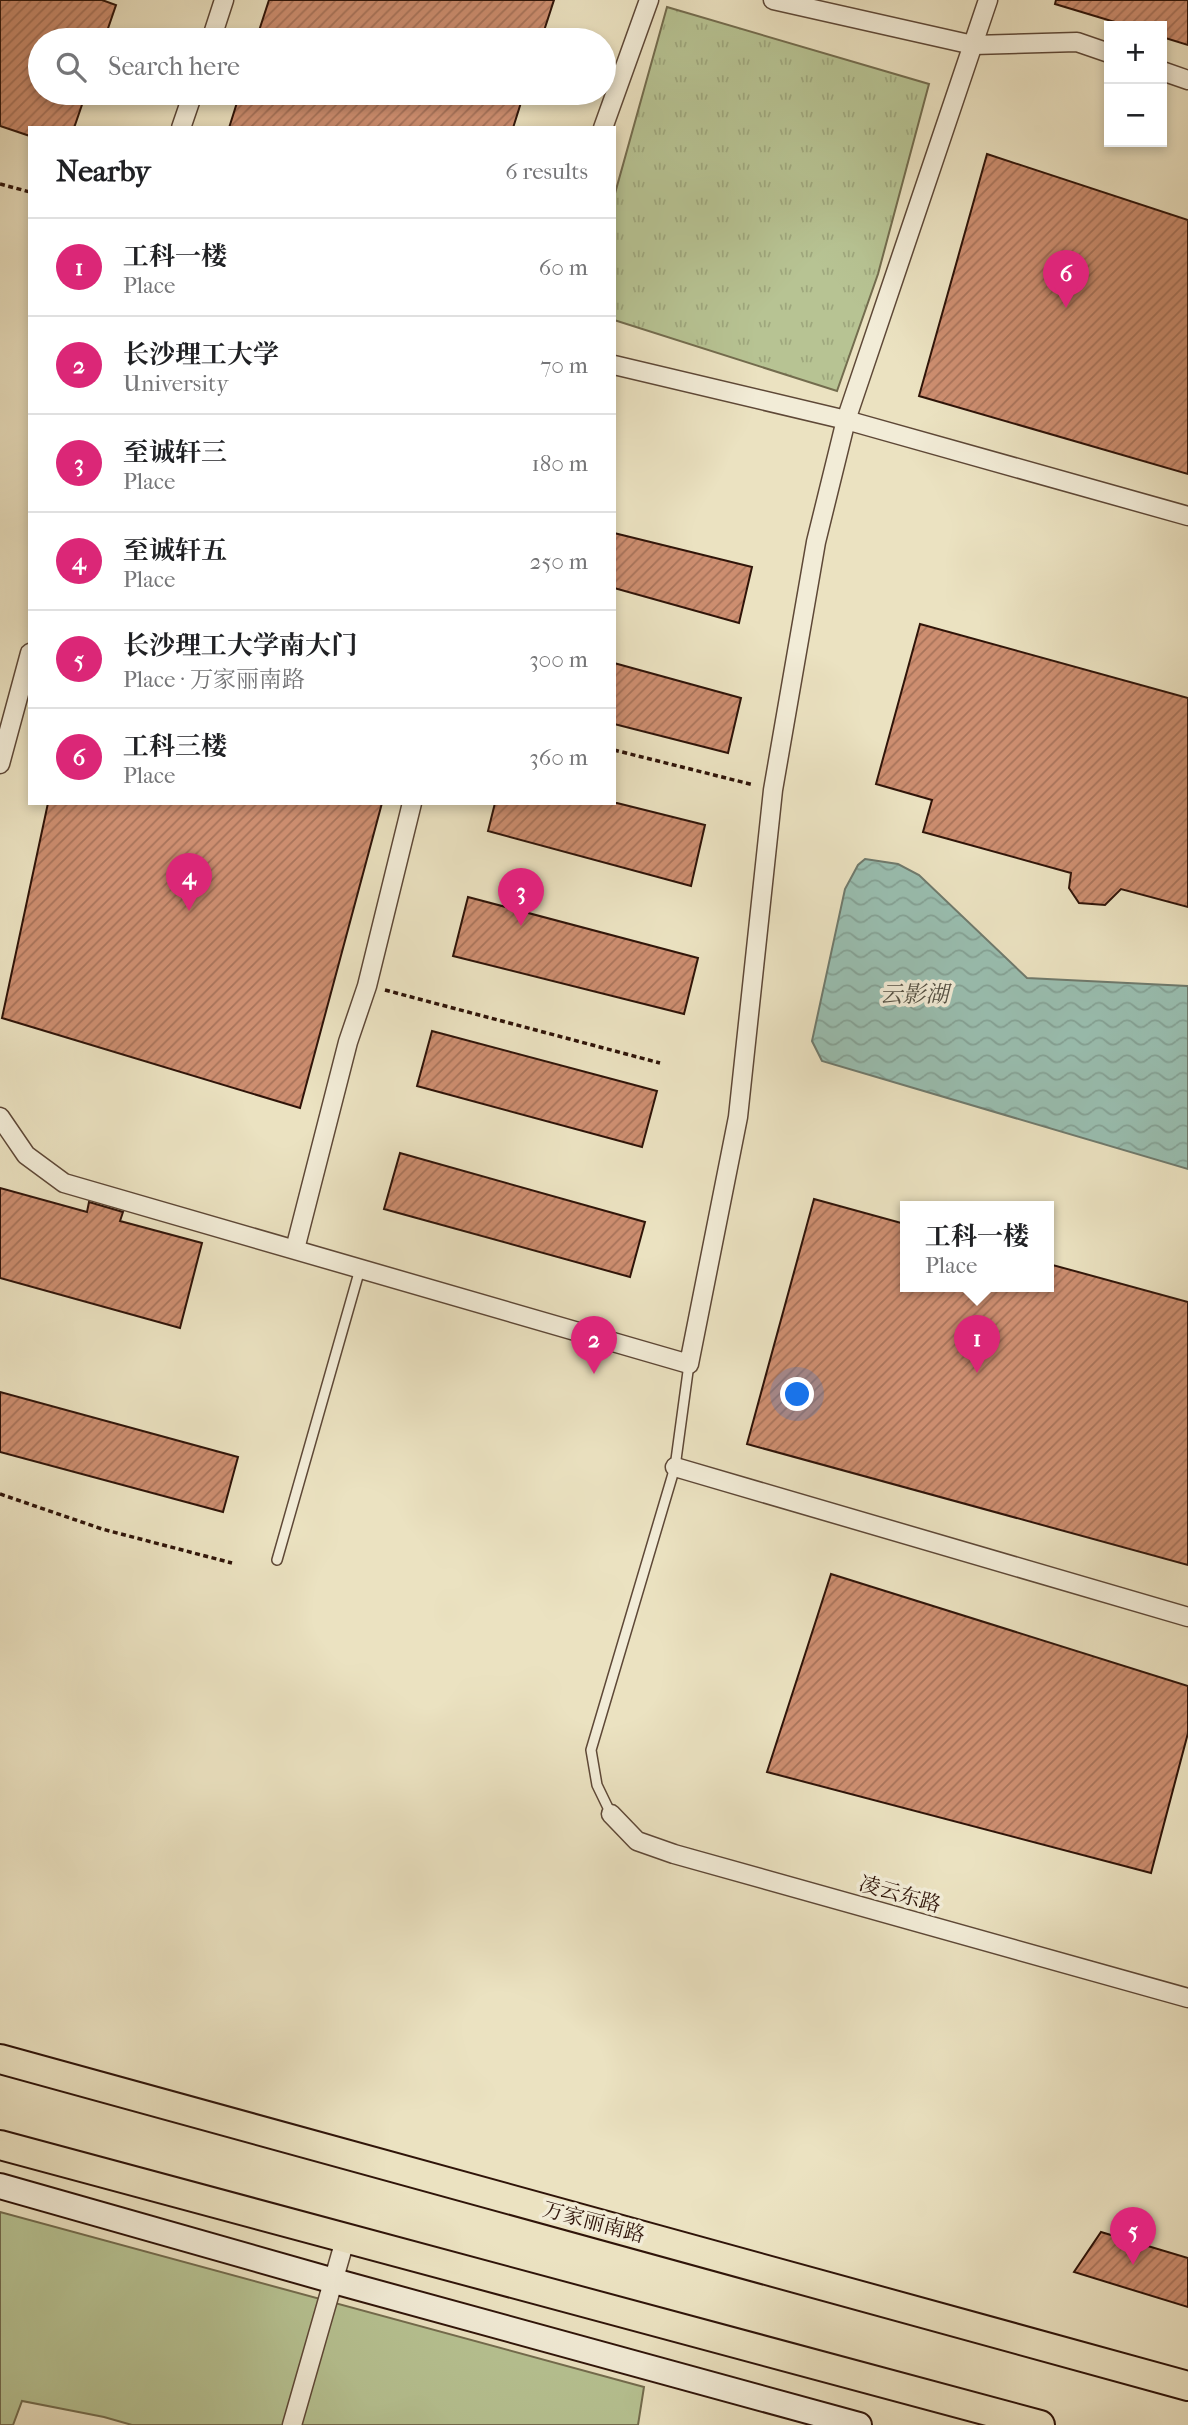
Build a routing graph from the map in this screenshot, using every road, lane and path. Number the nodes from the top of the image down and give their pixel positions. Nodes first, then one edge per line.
1 (224, 0) edge
2 (649, 0) edge
3 (773, 0) edge
4 (988, 0) edge
5 (215, 28) edge
6 (972, 45) junction
7 (1104, 51) edge
8 (1167, 73) edge
9 (1188, 80) edge
10 (616, 92) edge
11 (189, 105) edge
12 (611, 105) edge
13 (182, 126) edge
14 (604, 126) edge
15 (0, 184) edge
16 (28, 191) edge
17 (616, 365) edge
18 (846, 420) junction
19 (1188, 516) edge
20 (28, 660) edge
21 (616, 751) edge
22 (0, 764) edge
23 (773, 790) junction
24 (412, 805) edge
25 (367, 986) junction
26 (660, 1063) dead end
27 (0, 1117) edge
28 (295, 1249) junction
29 (360, 1269) junction
30 (689, 1364) junction
31 (674, 1467) junction
32 (0, 1494) edge
33 (277, 1560) dead end
34 (232, 1563) dead end
35 (1188, 1617) edge
36 (611, 1814) joint
37 (1188, 1998) edge
38 (0, 2059) edge
39 (0, 2145) edge
40 (0, 2186) edge
41 (345, 2240) junction
42 (334, 2281) junction
43 (1188, 2386) edge
44 (292, 2425) edge
45 (859, 2425) edge
46 (1040, 2425) edge

1 - 5 street
2 - 10 street
3 - 6 street
4 - 6 street
6 - 7 street
6 - 18 street
8 - 9 street
11 - 13 street
12 - 14 street
15 - 16 path
17 - 18 street
18 - 19 street
18 - 23 street
20 - 22 street
21 - 23 path
23 - 30 street
24 - 25 street
25 - 26 path
25 - 28 street
27 - 28 street
28 - 29 street
29 - 30 street
29 - 33 lane
30 - 31 lane
31 - 35 street
31 - 36 lane
32 - 34 path
36 - 37 street, 凌云东路
38 - 43 main road, 万家丽南路
39 - 41 main road
40 - 42 street
41 - 42 street
41 - 46 main road
42 - 44 street
42 - 45 street

